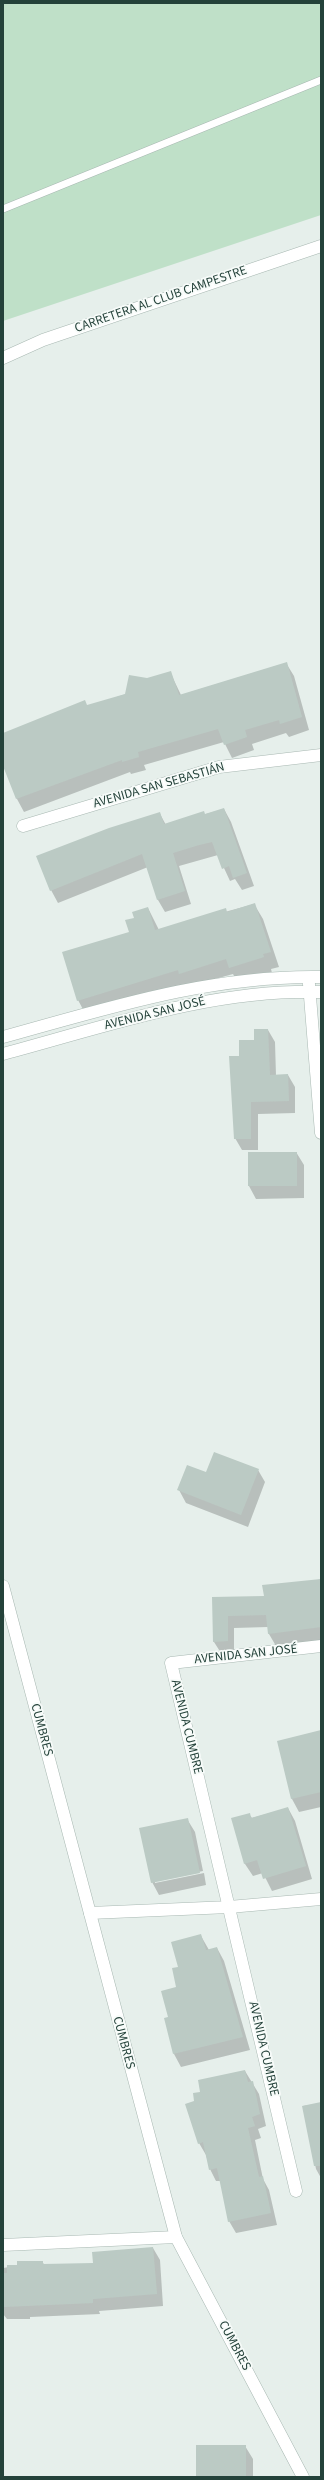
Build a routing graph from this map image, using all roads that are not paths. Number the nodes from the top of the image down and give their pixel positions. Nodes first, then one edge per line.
1 (321, 80) edge
2 (3, 209) edge
3 (321, 246) edge
4 (3, 358) edge
5 (321, 755) edge
6 (23, 826) dead end
7 (315, 977) edge
8 (315, 991) edge
9 (80, 1016) junction
10 (85, 1032) junction
11 (3, 1037) edge
12 (3, 1054) edge
13 (321, 1133) edge
14 (3, 1586) edge
15 (321, 1646) edge
16 (171, 1663) joint
17 (321, 1899) edge
18 (229, 1908) junction
19 (90, 1913) junction
20 (296, 2191) dead end
21 (176, 2237) junction
22 (3, 2245) edge
23 (303, 2477) edge

1 - 2 lane
3 - 4 street, CARRETERA AL CLUB CAMPESTRE
5 - 6 street, AVENIDA SAN SEBASTIÁN
7 - 8 street, AVENIDA SAN JOSÉ
7 - 9 street, AVENIDA SAN JOSÉ
8 - 10 street, AVENIDA SAN JOSÉ
8 - 13 street, AVENIDA SAN JOSÉ
9 - 10 street
9 - 11 street, AVENIDA SAN JOSÉ
10 - 12 street, AVENIDA SAN JOSÉ
14 - 19 street, CUMBRES
15 - 16 street, AVENIDA SAN JOSÉ
16 - 18 street, AVENIDA CUMBRE
17 - 18 street
18 - 19 street
18 - 20 street, AVENIDA CUMBRE
19 - 21 street, CUMBRES
21 - 22 street
21 - 23 street, CUMBRES

